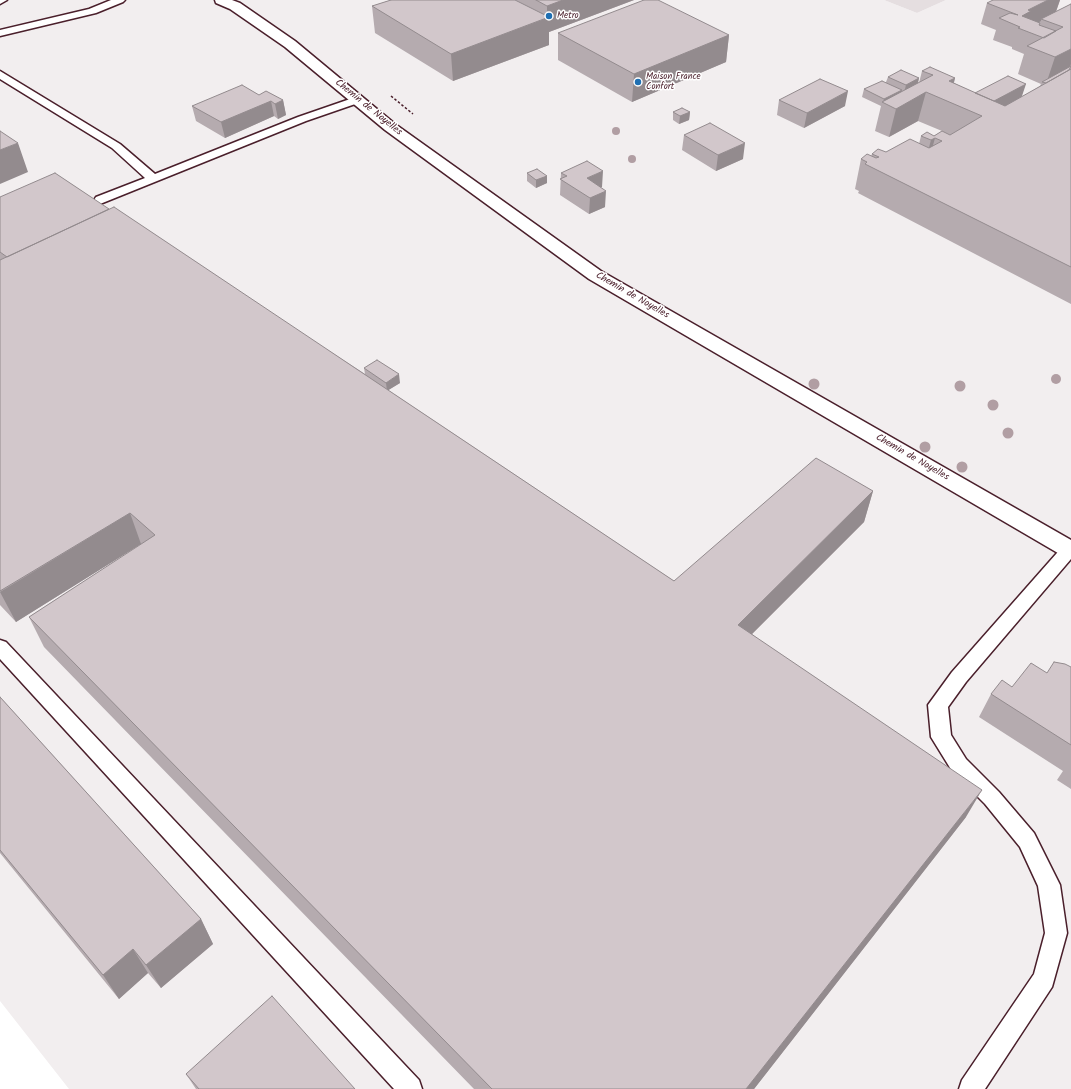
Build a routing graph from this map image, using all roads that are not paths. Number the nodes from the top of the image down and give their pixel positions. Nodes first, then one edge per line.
1 (120, 0) edge
2 (221, 0) edge
3 (0, 33) edge
4 (0, 74) edge
5 (357, 100) junction
6 (154, 179) junction
7 (100, 200) dead end
8 (1070, 549) edge
9 (0, 647) edge
10 (410, 1089) edge
11 (971, 1089) edge

1 - 3 lane
2 - 5 street, Chemin de Noyelles
4 - 6 lane
5 - 6 lane
5 - 8 street, Chemin de Noyelles
6 - 7 lane
8 - 11 lane
9 - 10 lane

